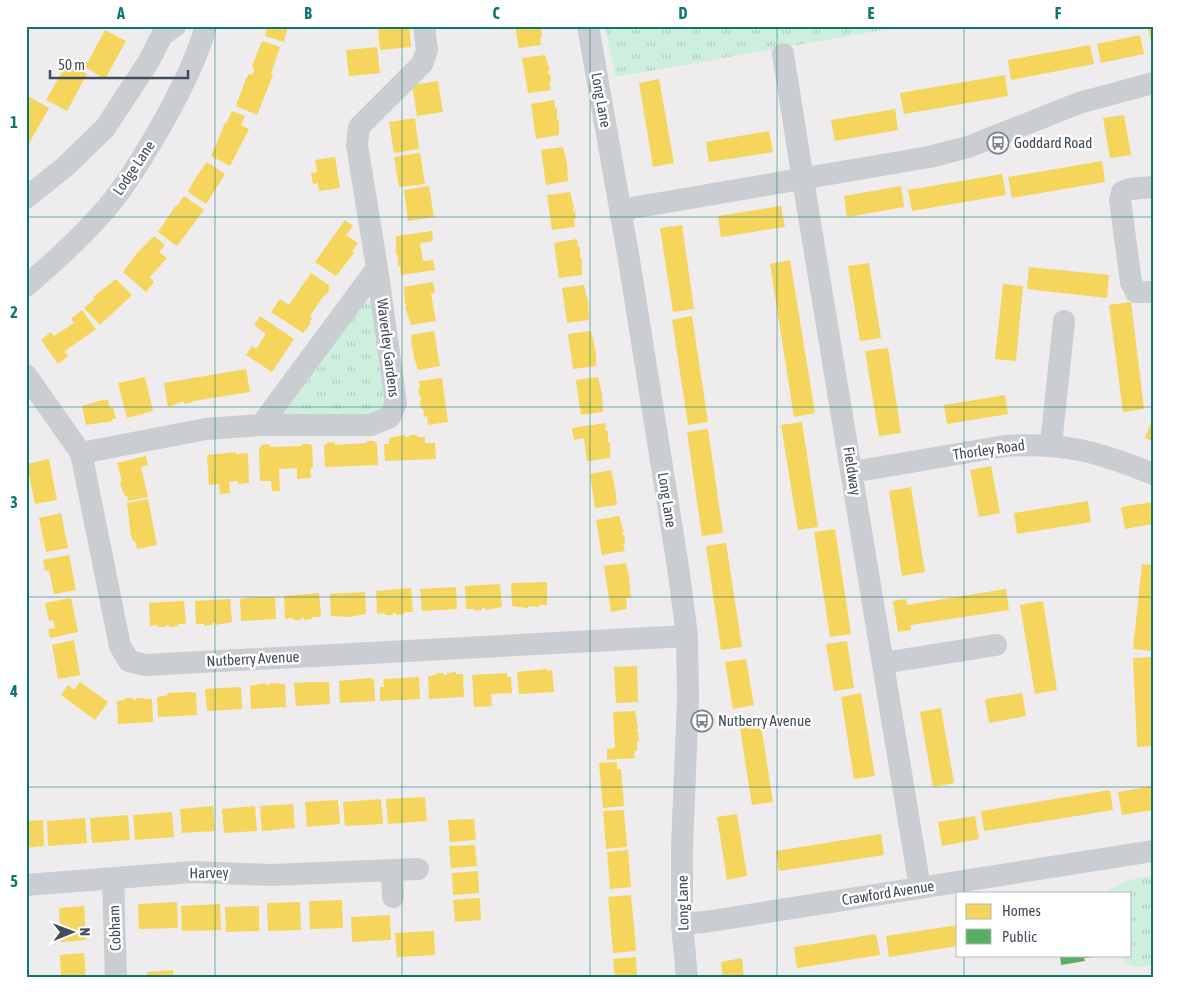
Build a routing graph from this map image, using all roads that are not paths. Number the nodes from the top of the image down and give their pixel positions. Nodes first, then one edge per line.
1 (175, 26) edge
2 (424, 26) edge
3 (588, 26) edge
4 (206, 27) edge
5 (784, 54) dead end
6 (1153, 83) edge
7 (802, 180) junction
8 (1153, 187) edge
9 (26, 198) edge
10 (620, 210) junction
11 (377, 268) junction
12 (26, 286) edge
13 (1153, 292) edge
14 (1064, 321) dead end
15 (26, 375) edge
16 (261, 425) junction
17 (1051, 445) junction
18 (81, 453) junction
19 (852, 472) junction
20 (1153, 474) edge
21 (687, 636) junction
22 (996, 645) dead end
23 (883, 663) junction
24 (1153, 851) edge
25 (418, 869) dead end
26 (392, 870) junction
27 (113, 879) junction
28 (26, 885) edge
29 (920, 888) junction
30 (393, 897) dead end
31 (682, 924) junction
32 (116, 978) edge
33 (687, 978) edge

1 - 4 street
1 - 9 street
2 - 11 street, Waverley Gardens
3 - 10 street, Long Lane
4 - 12 street, Lodge Lane
5 - 7 street, Fieldway
6 - 7 street
7 - 10 street
7 - 19 street, Fieldway
8 - 13 street
10 - 21 street, Long Lane
11 - 16 street, Waverley Gardens
11 - 16 street, Waverley Gardens
14 - 17 street
15 - 18 street, Nutberry Avenue
16 - 18 street, Waverley Gardens
17 - 19 street, Thorley Road
17 - 20 street, Thorley Road
18 - 21 street, Nutberry Avenue
19 - 23 street, Fieldway
21 - 31 street, Long Lane
22 - 23 street
23 - 29 street, Fieldway
24 - 29 street, Crawford Avenue
25 - 26 street, Harvey
26 - 27 street, Harvey
26 - 30 street
27 - 28 street, Harvey
27 - 32 street, Cobham
29 - 31 street, Crawford Avenue
31 - 33 street, Long Lane

